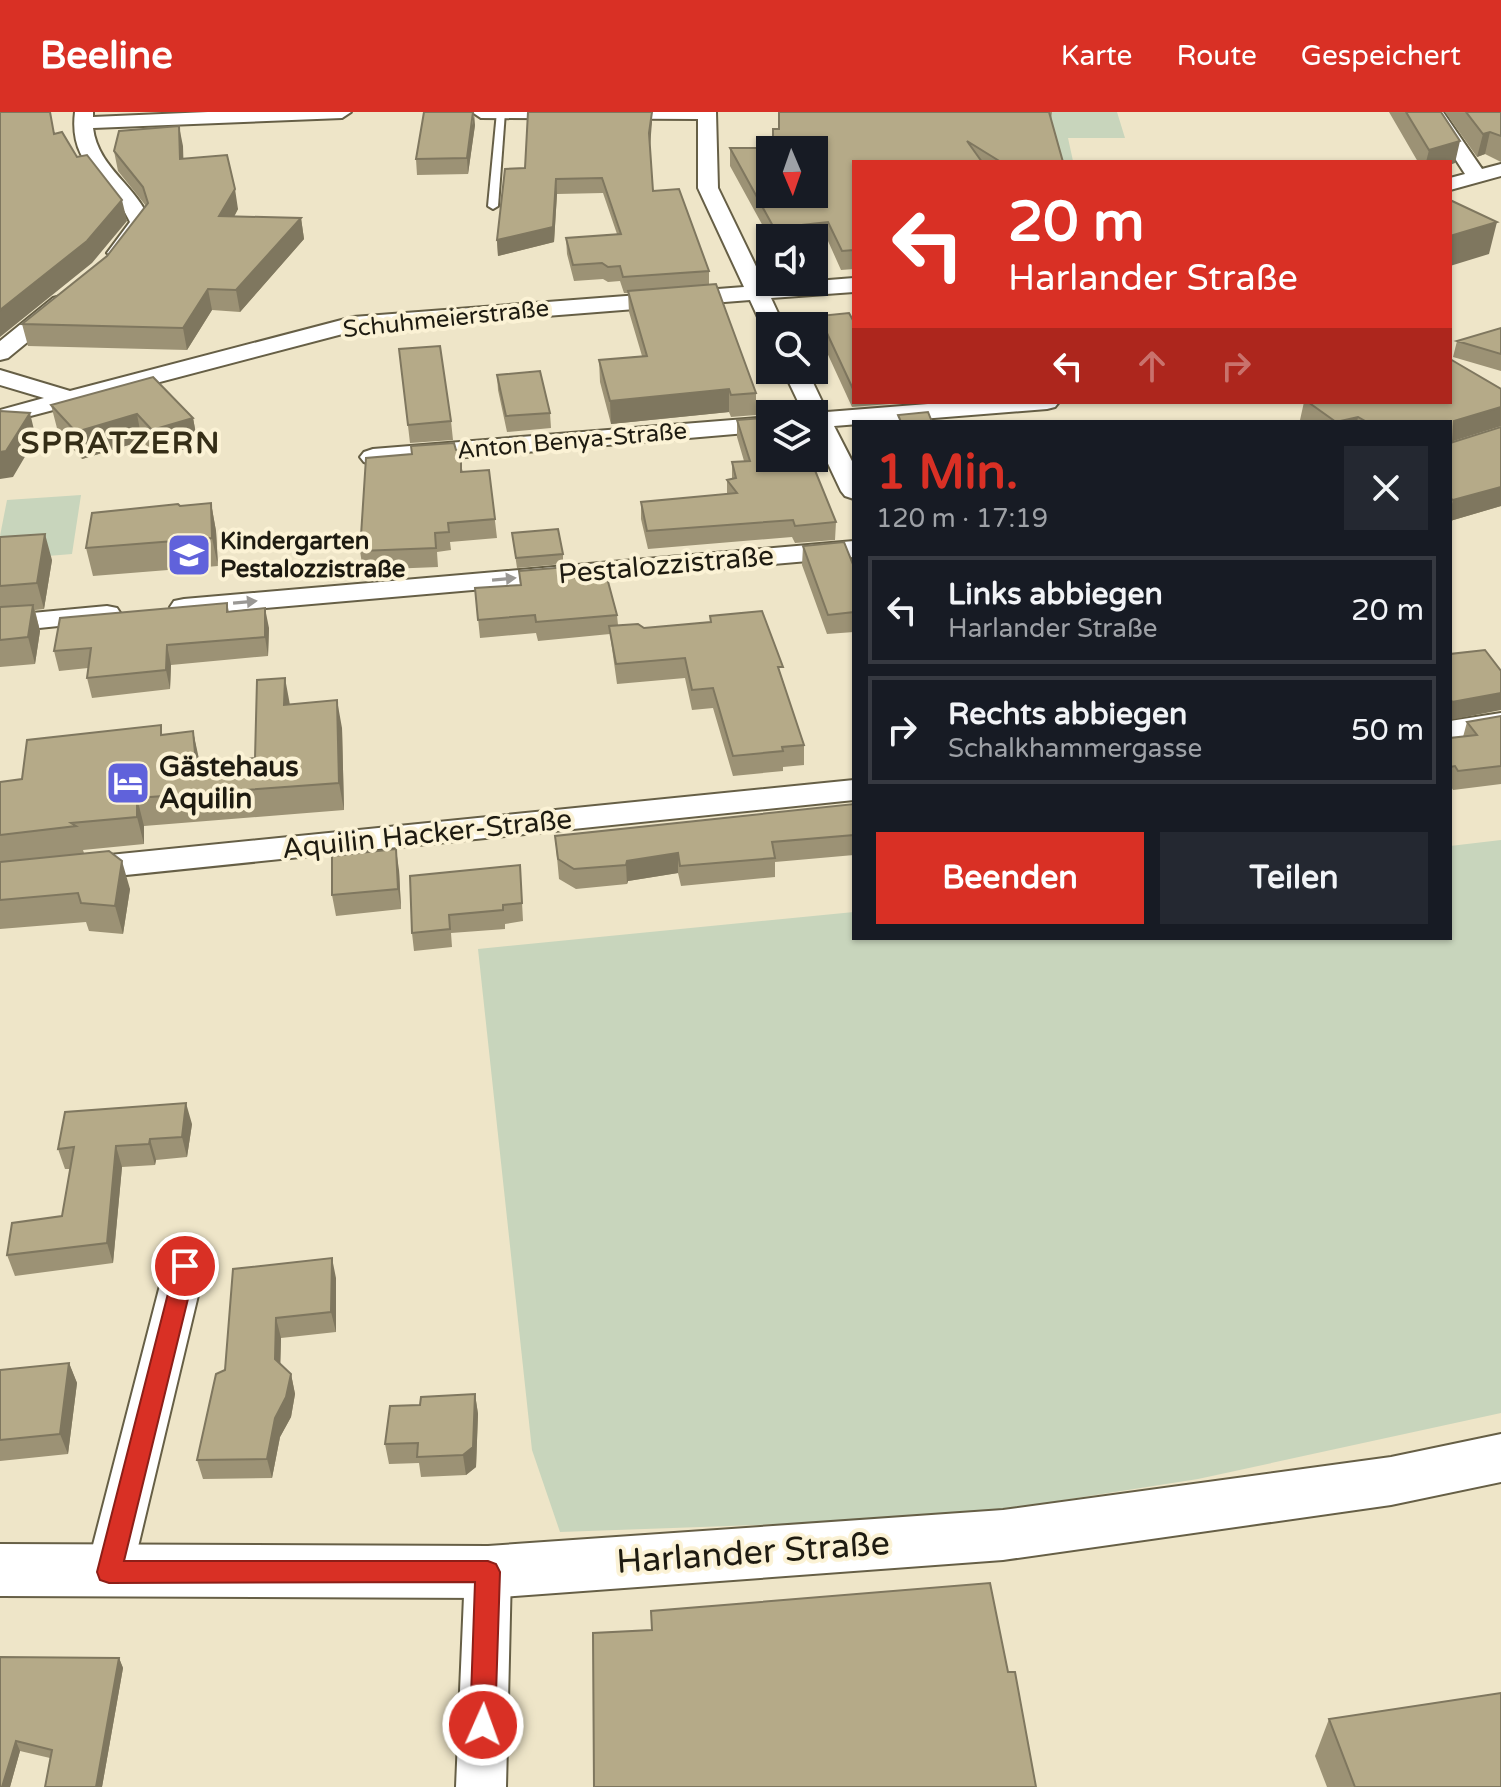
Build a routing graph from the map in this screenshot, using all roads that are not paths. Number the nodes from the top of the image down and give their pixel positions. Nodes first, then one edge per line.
1 (342, 112) edge
2 (481, 112) edge
3 (501, 112) edge
4 (1434, 112) edge
5 (707, 113) edge
6 (82, 118) edge
7 (1493, 173) edge
8 (1452, 183) edge
9 (493, 206) dead end
10 (102, 270) edge
11 (852, 285) edge
12 (828, 287) edge
13 (80, 288) edge
14 (756, 293) joint
15 (0, 353) edge
16 (0, 377) edge
17 (72, 399) junction
18 (1021, 404) edge
19 (0, 417) edge
20 (828, 419) edge
21 (756, 425) edge
22 (828, 441) edge
23 (373, 457) edge
24 (852, 487) edge
25 (852, 549) edge
26 (0, 624) edge
27 (1501, 722) edge
28 (1452, 730) edge
29 (852, 790) edge
30 (0, 877) edge
31 (185, 1266) dead end
32 (1501, 1458) edge
33 (0, 1570) edge
34 (109, 1572) junction
35 (488, 1572) junction
36 (481, 1787) edge

1 - 6 street
2 - 3 street
3 - 5 street
3 - 9 lane
4 - 7 street
5 - 14 street
6 - 10 street
7 - 8 street
11 - 12 street, Schuhmeierstraße
13 - 15 street
14 - 17 street, Schuhmeierstraße
16 - 17 street
17 - 19 street, Schuhmeierstraße
18 - 20 street
21 - 23 street, Anton Benya-Straße
22 - 24 street
26 -> 25 street, Pestalozzistraße
27 - 28 street
29 - 30 street, Aquilin Hacker-Straße
31 - 34 street
32 - 35 main road, Harlander Straße
33 - 34 main road, Harlander Straße
34 - 35 main road, Harlander Straße
35 - 36 street

